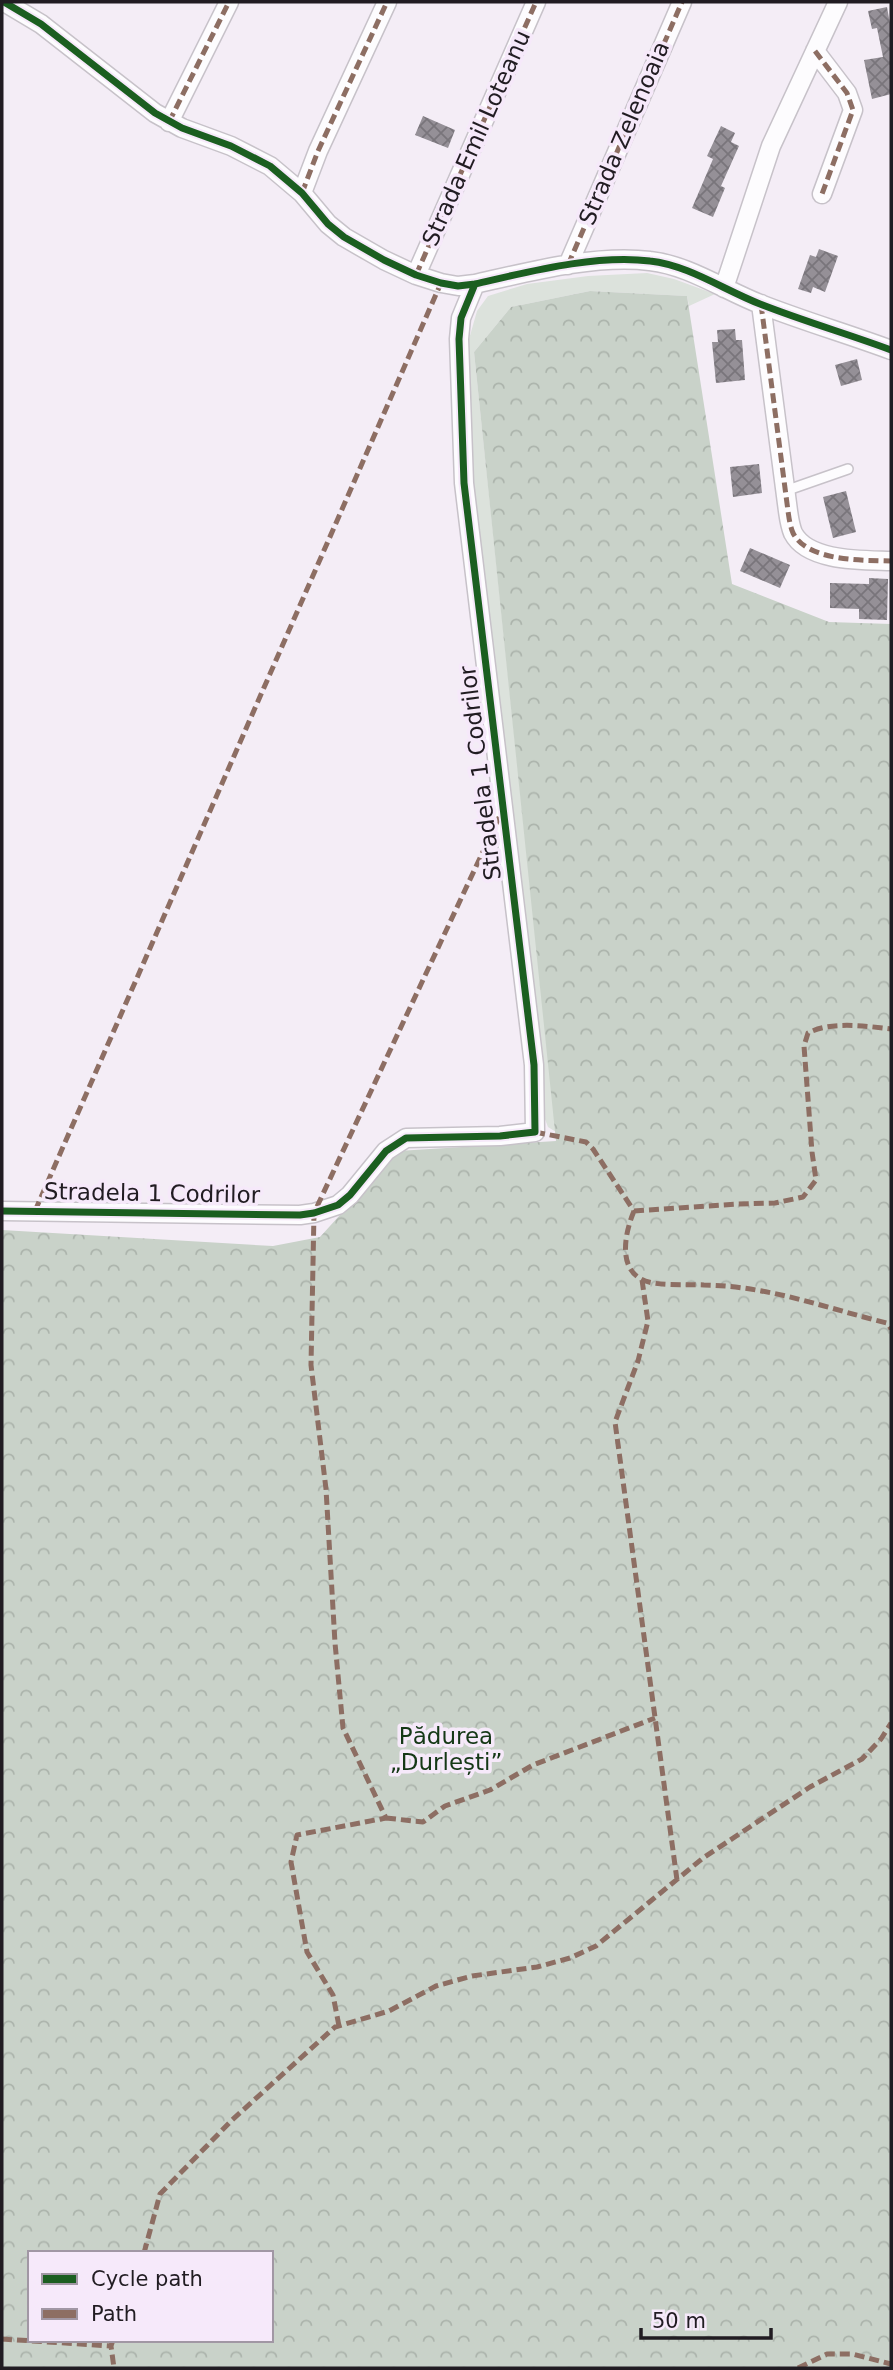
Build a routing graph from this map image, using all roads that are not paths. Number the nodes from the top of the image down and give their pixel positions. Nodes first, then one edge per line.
1 (4, 2) edge
2 (229, 2) edge
3 (387, 2) edge
4 (536, 2) edge
5 (682, 2) edge
6 (838, 2) edge
7 (815, 51) junction
8 (169, 122) junction
9 (302, 192) junction
10 (822, 194) dead end
11 (568, 265) junction
12 (416, 275) junction
13 (475, 284) junction
14 (724, 288) junction
15 (761, 304) junction
16 (891, 350) edge
17 (848, 470) dead end
18 (785, 491) junction
19 (891, 561) edge
20 (2, 1211) edge

1 - 8 street
2 - 8 street
3 - 9 street
4 - 12 street, Strada Emil Loteanu
5 - 11 street, Strada Zelenoaia
6 - 7 street
7 - 10 street
7 - 14 street
8 - 9 street
9 - 12 street
11 - 13 street
11 - 14 street
12 - 13 street
13 - 20 street, Stradela 1 Codrilor
14 - 15 street
15 - 16 street
15 - 18 street
17 - 18 lane
18 - 19 street

